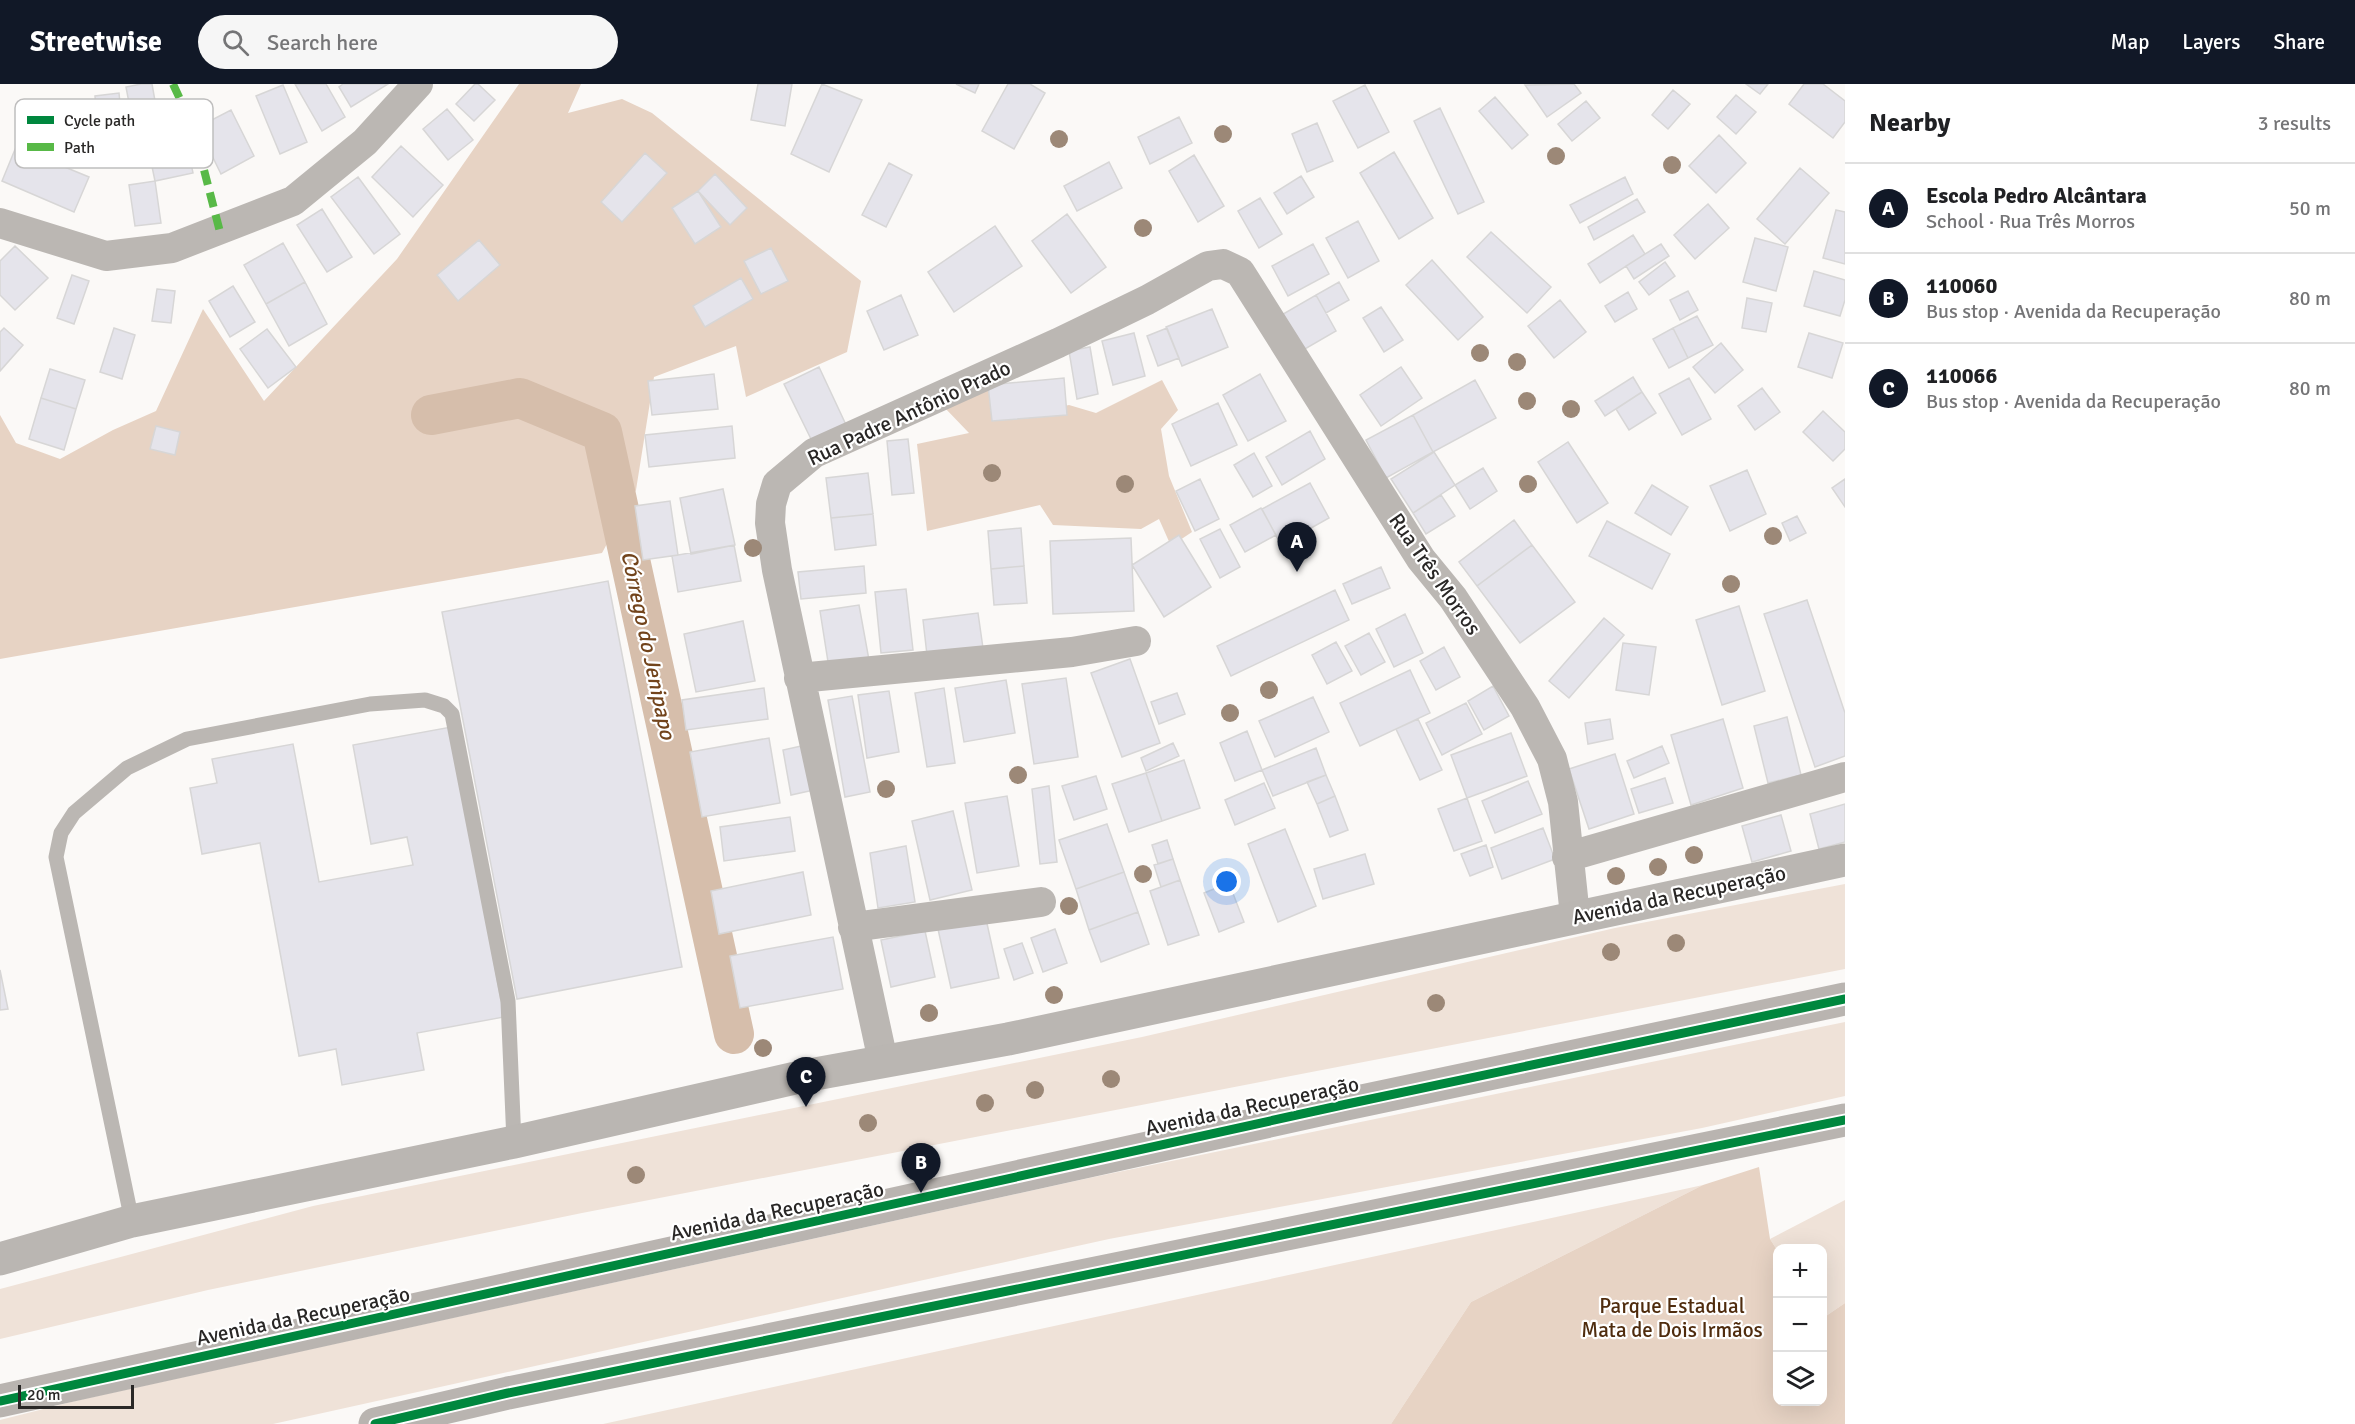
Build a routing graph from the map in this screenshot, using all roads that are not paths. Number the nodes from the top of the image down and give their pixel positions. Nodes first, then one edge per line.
1 (418, 84) edge
2 (0, 223) edge
3 (1223, 264) joint
4 (1136, 641) dead end
5 (799, 678) junction
6 (1845, 777) edge
7 (1567, 857) junction
8 (1845, 860) edge
9 (1041, 902) dead end
10 (1575, 916) junction
11 (853, 927) junction
12 (1845, 999) edge
13 (883, 1061) junction
14 (1845, 1120) edge
15 (514, 1142) junction
16 (132, 1221) junction
17 (0, 1259) edge
18 (0, 1401) edge
19 (375, 1424) edge

1 - 2 street
3 - 5 street, Rua Padre Antônio Prado
3 - 7 street, Rua Três Morros
4 - 5 street
5 - 11 street, Rua Padre Antônio Prado
6 - 7 street
7 - 10 street, Rua Três Morros
8 - 10 main road, Avenida da Recuperação
9 - 11 street
10 - 13 main road, Avenida da Recuperação
11 - 13 street, Rua Padre Antônio Prado
12 - 18 highway, Avenida da Recuperação
13 - 15 main road, Avenida da Recuperação
14 - 19 highway
15 - 16 main road, Avenida da Recuperação
15 - 16 lane
16 - 17 main road, Avenida da Recuperação

